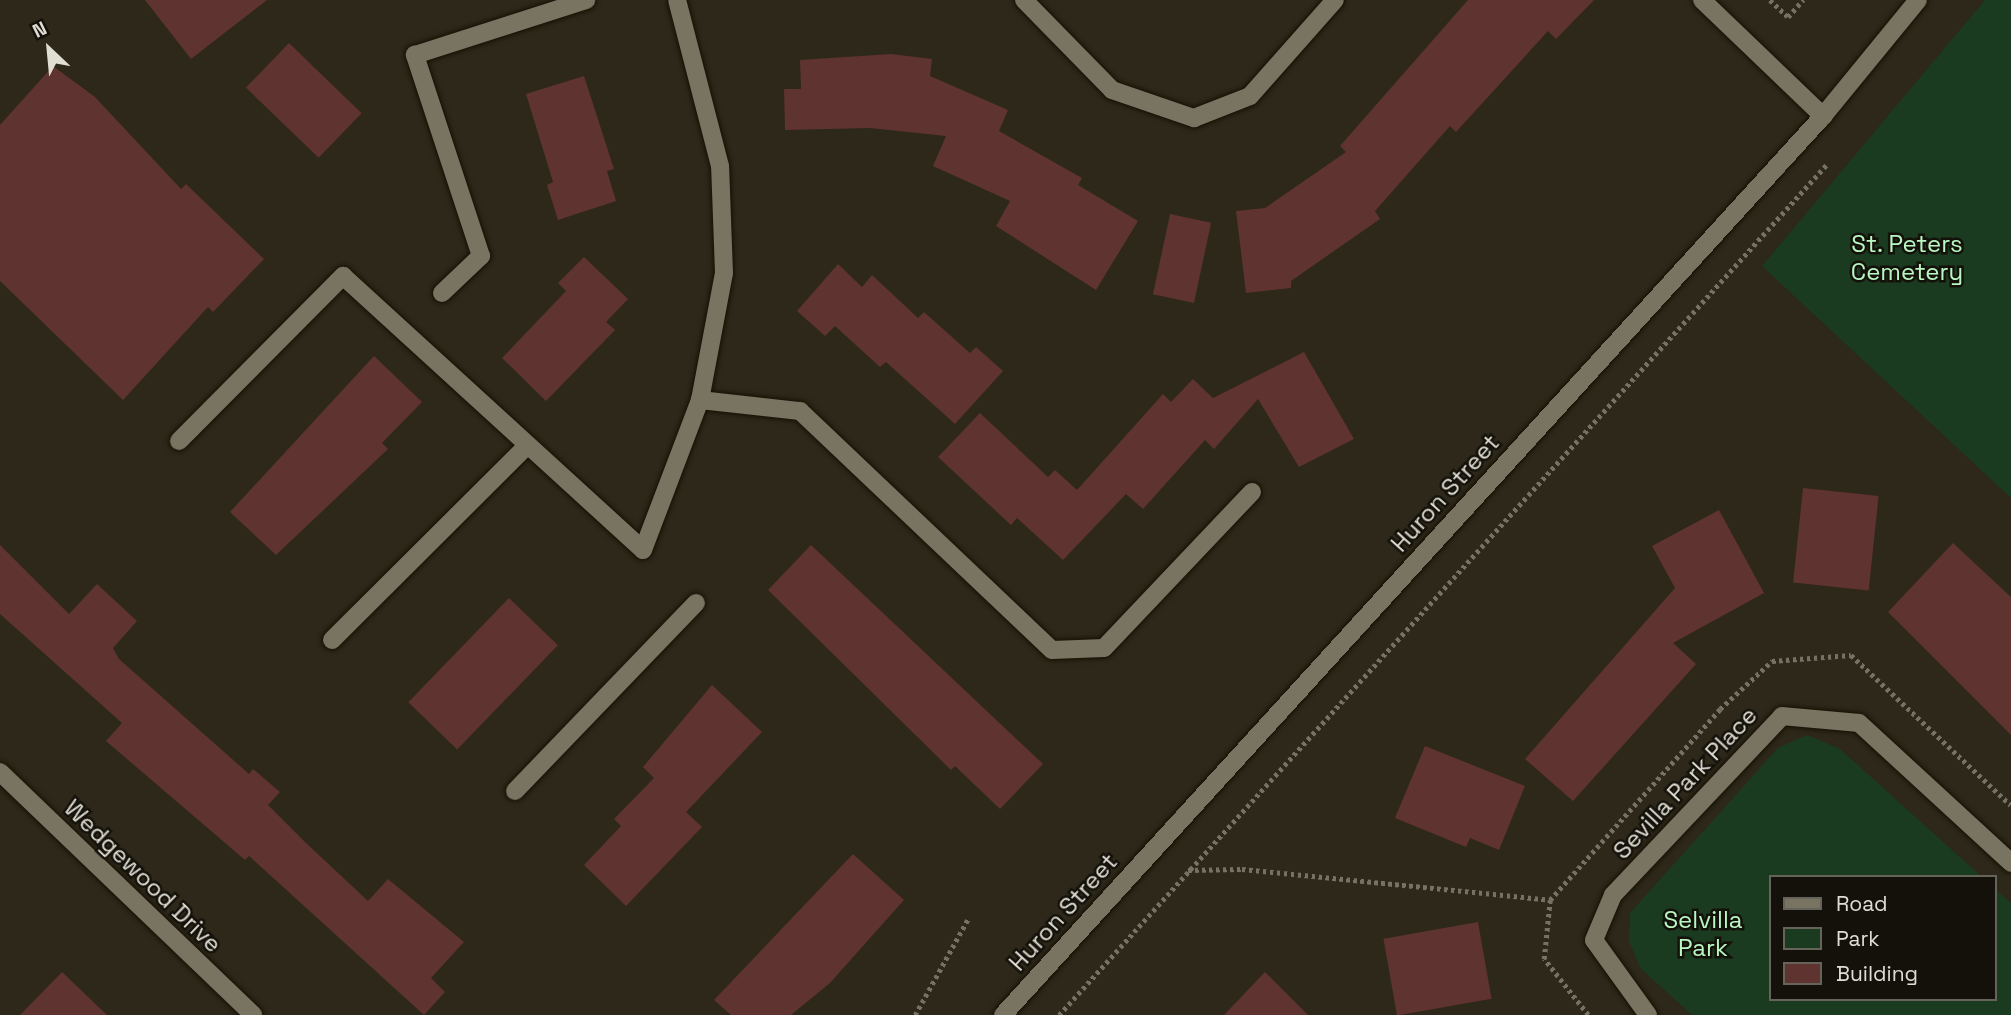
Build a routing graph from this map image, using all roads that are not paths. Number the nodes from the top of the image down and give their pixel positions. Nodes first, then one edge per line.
1 (586, 0) edge
2 (677, 0) edge
3 (1024, 0) edge
4 (1335, 0) edge
5 (1702, 0) edge
6 (1918, 0) edge
7 (1822, 116) junction
8 (442, 293) dead end
9 (700, 401) junction
10 (179, 441) dead end
11 (526, 447) junction
12 (1252, 492) dead end
13 (696, 603) dead end
14 (332, 640) dead end
15 (0, 772) edge
16 (515, 791) dead end
17 (2011, 863) edge
18 (253, 1015) edge
19 (1003, 1015) edge
20 (1648, 1015) edge

1 - 8 street
2 - 9 street
3 - 4 street
5 - 7 street
6 - 7 street, Huron Street
7 - 19 street, Huron Street
9 - 11 street
9 - 12 street
10 - 11 street
11 - 14 street
13 - 16 street
15 - 18 street, Wedgewood Drive
17 - 20 street, Sevilla Park Place

